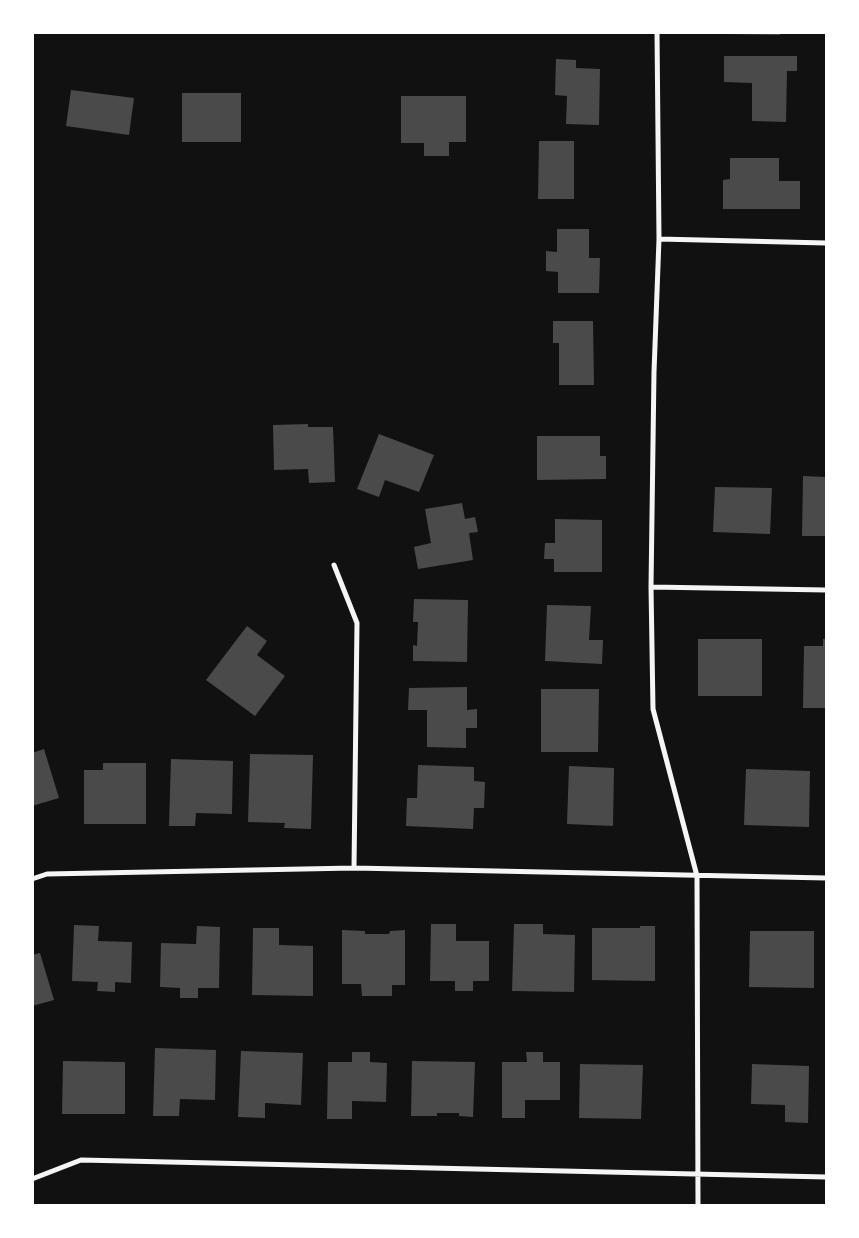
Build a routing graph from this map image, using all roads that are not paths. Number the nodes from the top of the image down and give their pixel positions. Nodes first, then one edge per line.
1 (657, 32) edge
2 (658, 239) junction
3 (826, 243) edge
4 (334, 565) dead end
5 (651, 587) junction
6 (826, 590) edge
7 (354, 868) junction
8 (697, 876) junction
9 (826, 878) edge
10 (32, 879) edge
11 (698, 1174) junction
12 (826, 1177) edge
13 (32, 1179) edge
14 (698, 1206) edge

1 - 2 street
2 - 3 street
2 - 5 street
4 - 7 street
5 - 6 street
5 - 8 street
7 - 8 street
7 - 10 street
8 - 9 street
8 - 11 street
11 - 12 street
11 - 13 street
11 - 14 street

